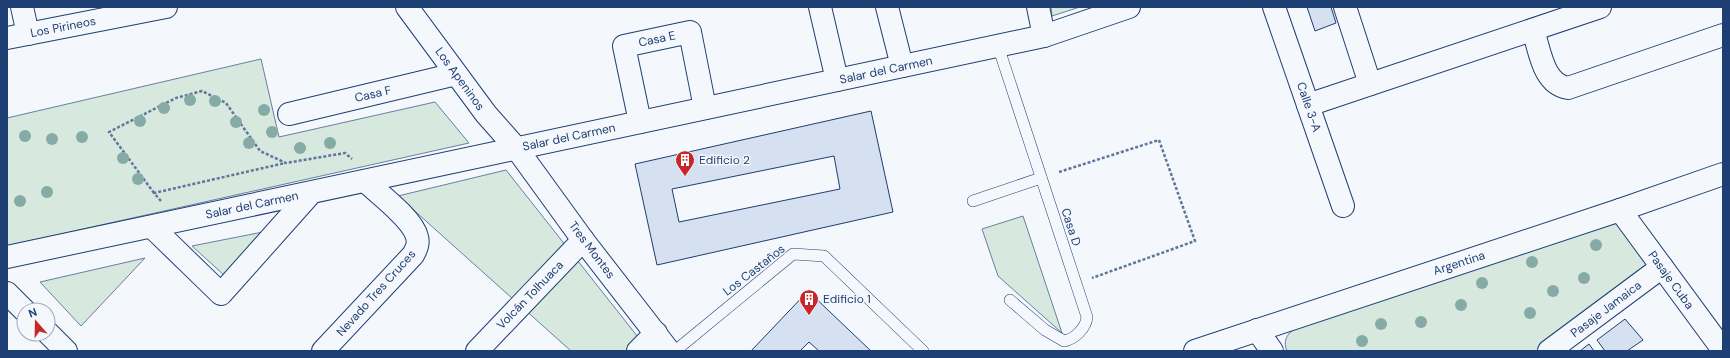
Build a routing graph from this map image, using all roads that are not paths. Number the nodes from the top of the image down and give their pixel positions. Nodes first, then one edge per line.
1 (22, 7) edge
2 (166, 7) edge
3 (407, 7) edge
4 (820, 7) edge
5 (887, 7) edge
6 (1038, 7) edge
7 (1129, 7) edge
8 (1274, 7) edge
9 (1345, 7) edge
10 (1600, 7) edge
11 (1532, 30) junction
12 (28, 34) junction
13 (1723, 35) edge
14 (1044, 36) junction
15 (7, 38) edge
16 (998, 46) junction
17 (902, 66) junction
18 (456, 74) junction
19 (837, 80) junction
20 (1370, 84) junction
21 (1308, 105) junction
22 (705, 108) junction
23 (289, 114) dead end
24 (640, 122) junction
25 (516, 148) junction
26 (1723, 175) edge
27 (1041, 178) junction
28 (364, 181) junction
29 (311, 193) junction
30 (973, 201) dead end
31 (1343, 206) dead end
32 (1620, 210) junction
33 (152, 227) junction
34 (583, 240) junction
35 (7, 257) edge
36 (1662, 267) junction
37 (7, 293) edge
38 (1010, 300) dead end
39 (16, 302) edge
40 (1257, 330) junction
41 (656, 333) junction
42 (56, 341) edge
43 (1723, 350) edge
44 (66, 351) edge
45 (323, 351) edge
46 (477, 351) edge
47 (638, 351) edge
48 (669, 351) edge
49 (675, 351) edge
50 (923, 351) edge
51 (1195, 351) edge
52 (1272, 351) edge
53 (1549, 351) edge

1 - 12 street
2 - 12 street, Los Pirineos
3 - 18 street, Los Apeninos
4 - 19 street
5 - 17 street
6 - 14 street
7 - 14 street, Salar del Carmen
8 - 21 street, Calle 3-A
9 - 20 street
10 - 11 street
11 - 13 street
11 - 20 street
12 - 15 street, Los Pirineos
14 - 16 street, Salar del Carmen
16 - 17 street, Salar del Carmen
16 - 27 lane, Casa D
17 - 19 street, Salar del Carmen
18 - 23 street, Casa F
18 - 25 street, Los Apeninos
19 - 22 street, Salar del Carmen
20 - 21 street
21 - 31 street, Calle 3-A
22 - 24 street, Salar del Carmen
22 - 24 street, Casa E
24 - 25 street, Salar del Carmen
25 - 28 street, Salar del Carmen
25 - 34 street, Tres Montes
26 - 32 street, Argentina
27 - 30 lane
27 - 38 lane, Casa D
28 - 29 street, Salar del Carmen
28 - 45 street, Nevado Tres Cruces
29 - 33 street, Salar del Carmen
29 - 33 street
32 - 36 street, Pasaje Cuba
32 - 40 street, Argentina
33 - 35 street, Salar del Carmen
34 - 41 street, Tres Montes
34 - 46 street, Volcán Tolhuaca
36 - 43 street, Pasaje Cuba
36 - 53 street, Pasaje Jamaica
37 - 39 street
40 - 51 street, Argentina
40 - 52 street
41 - 47 street
41 - 48 street, Tres Montes
42 - 44 street
49 - 50 lane, Los Castaños

